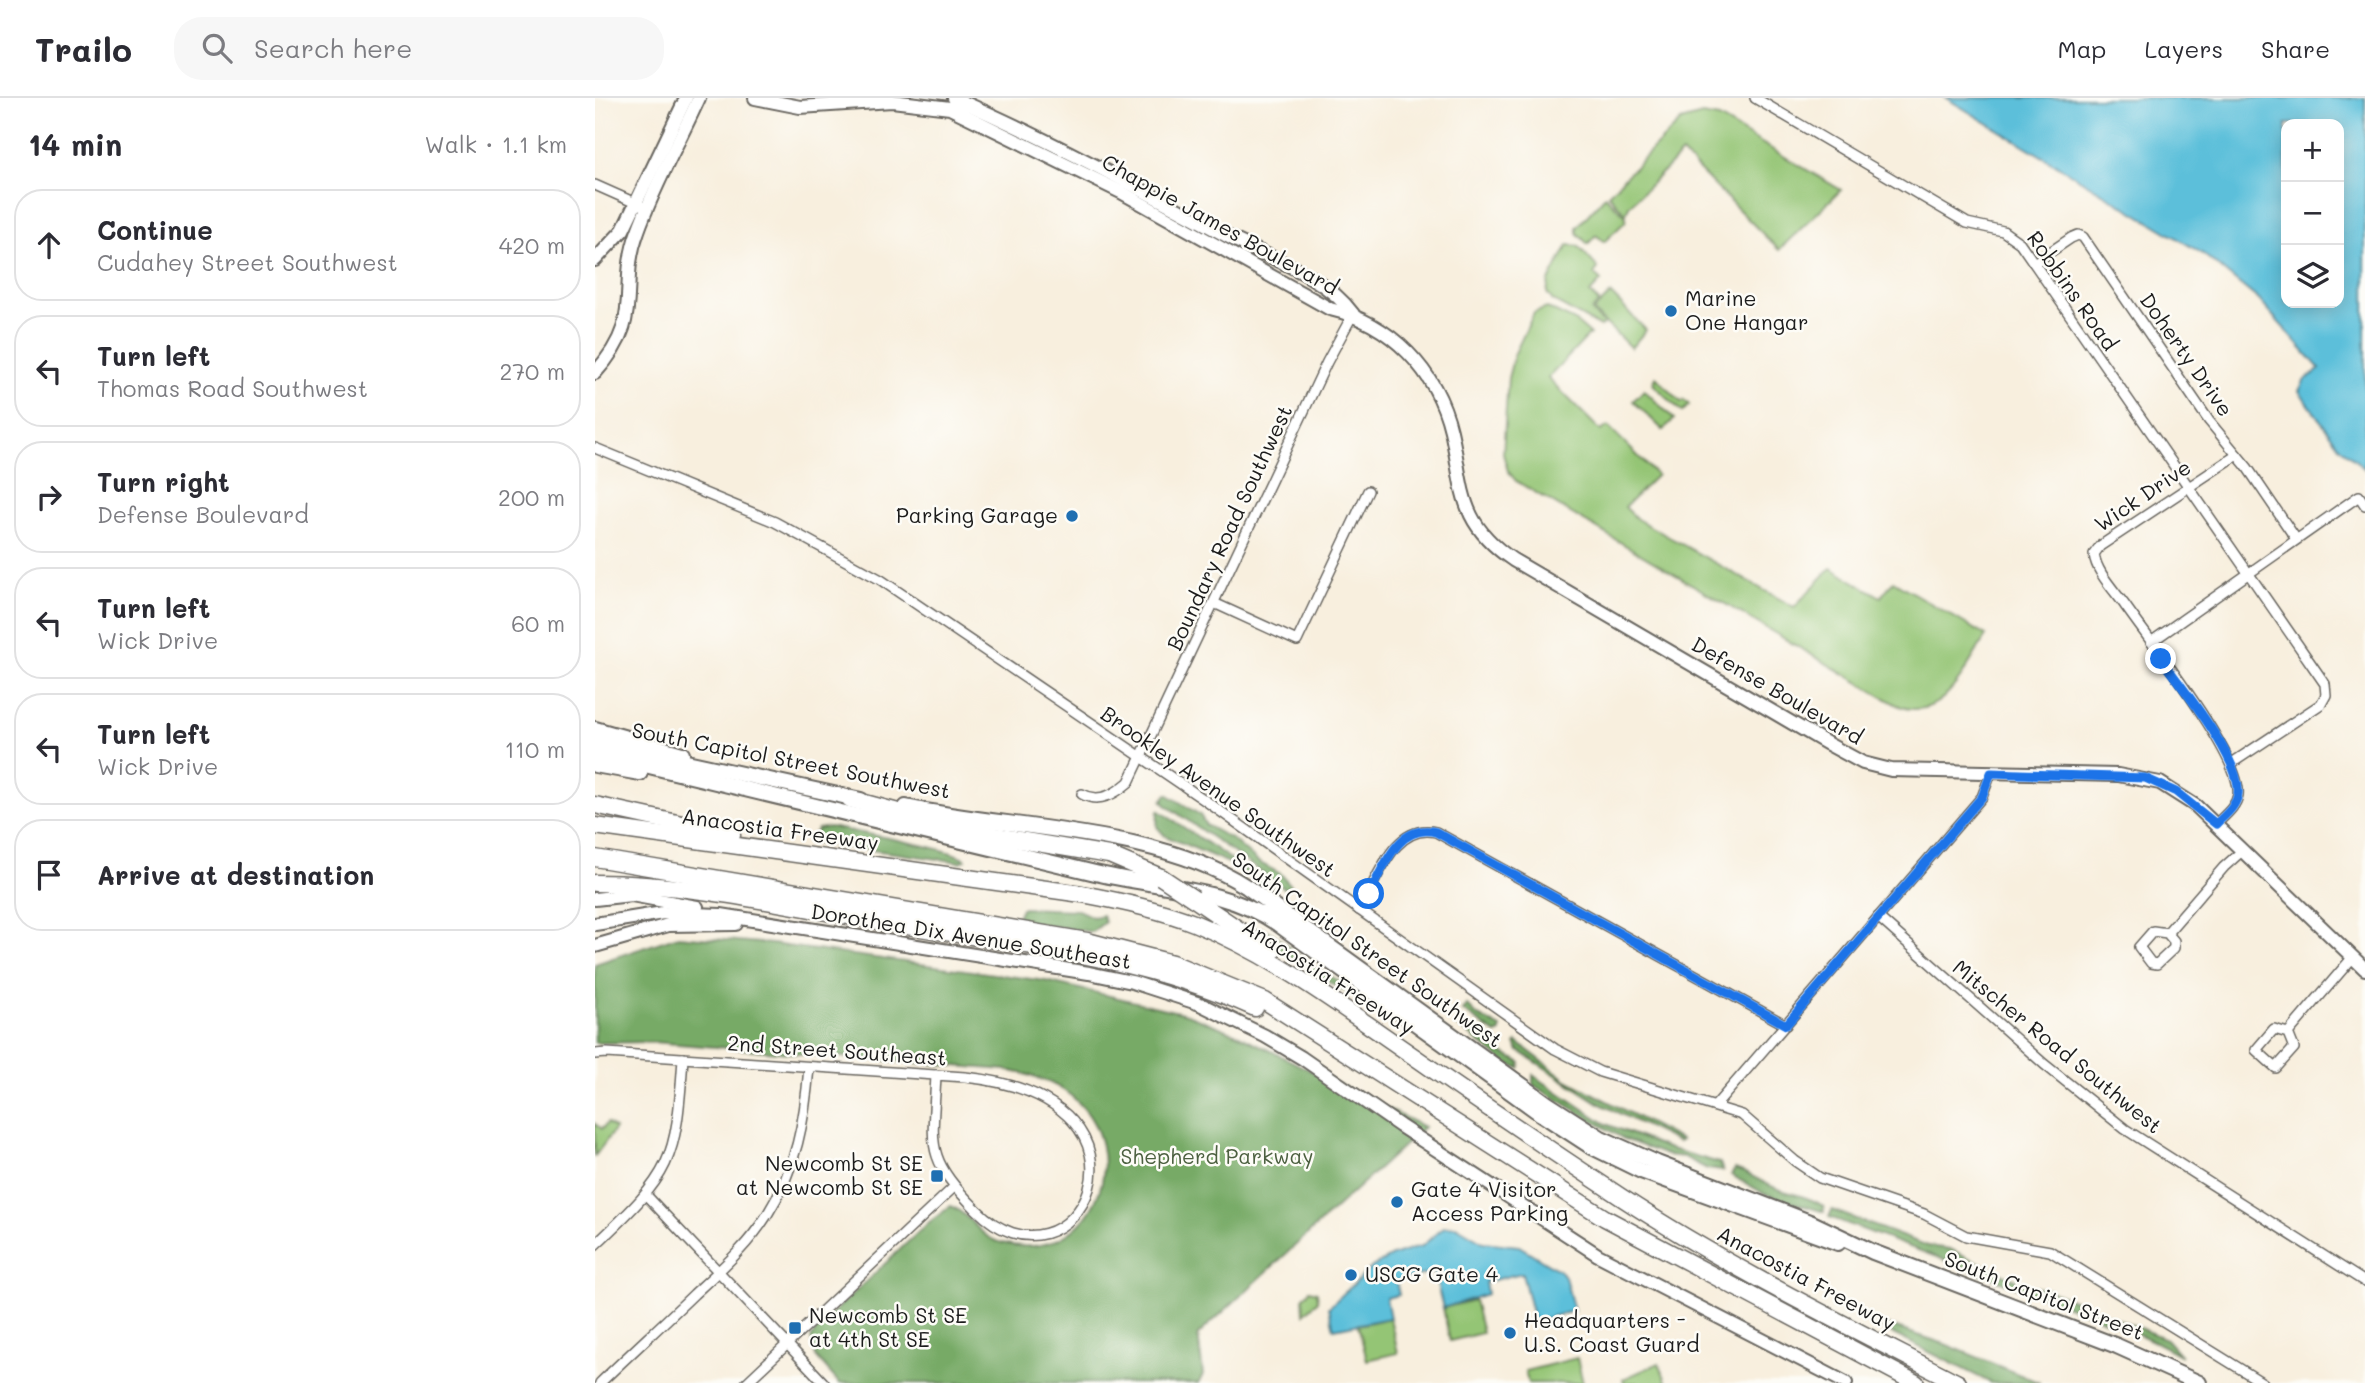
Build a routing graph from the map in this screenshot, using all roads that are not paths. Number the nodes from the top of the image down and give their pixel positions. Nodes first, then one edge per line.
1 (685, 98) edge
2 (699, 98) edge
3 (755, 98) edge
4 (954, 98) edge
5 (1755, 98) edge
6 (595, 185) edge
7 (642, 206) junction
8 (595, 260) edge
9 (2034, 263) junction
10 (1353, 314) junction
11 (595, 373) edge
12 (595, 448) edge
13 (2237, 454) junction
14 (2187, 487) junction
15 (1368, 491) dead end
16 (2365, 505) edge
17 (2296, 539) junction
18 (2246, 573) junction
19 (1215, 603) junction
20 (2151, 642) junction
21 (595, 729) edge
22 (595, 742) edge
23 (595, 753) edge
24 (1140, 758) junction
25 (2232, 763) junction
26 (595, 765) edge
27 (737, 772) junction
28 (1991, 773) junction
29 (752, 791) junction
30 (1082, 794) dead end
31 (850, 799) junction
32 (595, 805) edge
33 (2216, 824) junction
34 (595, 826) edge
35 (2243, 850) junction
36 (595, 858) edge
37 (854, 862) junction
38 (595, 872) edge
39 (595, 883) edge
40 (717, 894) junction
41 (595, 899) edge
42 (1359, 910) junction
43 (721, 915) junction
44 (1878, 917) junction
45 (595, 924) edge
46 (806, 930) junction
47 (2168, 933) dead end
48 (595, 946) edge
49 (2353, 957) junction
50 (2365, 969) edge
51 (1786, 1025) junction
52 (2288, 1033) junction
53 (595, 1054) edge
54 (683, 1058) junction
55 (809, 1067) junction
56 (936, 1075) junction
57 (1389, 1081) junction
58 (1716, 1105) junction
59 (1571, 1163) junction
60 (954, 1186) junction
61 (646, 1195) junction
62 (595, 1245) edge
63 (1873, 1252) junction
64 (718, 1271) junction
65 (2365, 1282) edge
66 (787, 1345) junction
67 (600, 1383) edge
68 (746, 1383) edge
69 (824, 1383) edge
70 (1846, 1383) edge
71 (1916, 1383) edge
72 (1958, 1383) edge
73 (2199, 1383) edge
74 (2263, 1383) edge

1 - 7 street
2 - 7 street
3 - 10 street, Chappie James Boulevard
4 - 10 street, Chappie James Boulevard
5 - 9 street, Robbins Road
6 - 7 street
7 - 8 street
7 - 11 street
9 - 13 street, Doherty Drive
9 - 14 street, Robbins Road
10 - 19 street, Boundary Road Southwest
10 - 28 street, Defense Boulevard
12 - 24 street, Brookley Avenue Southwest
13 - 14 street, Wick Drive
13 - 17 street, Doherty Drive
14 - 18 street, Robbins Road
14 - 20 street, Wick Drive
15 - 19 street
16 - 17 street
17 - 18 street
18 - 20 street
18 - 25 street, Robbins Road
19 - 24 street, Boundary Road Southwest
20 - 25 street, Wick Drive
21 - 27 main road
22 - 27 main road, South Capitol Street Southwest
23 - 29 main road
24 - 30 street, Boundary Road Southwest
24 - 42 street, Brookley Avenue Southwest
25 - 33 street, Wick Drive
26 - 29 main road
27 - 31 main road, South Capitol Street Southwest
28 - 33 street, Defense Boulevard
28 - 44 street
29 - 63 main road
31 - 59 highway, bridge
31 - 63 main road, South Capitol Street Southwest
32 - 37 highway
33 - 35 street, Defense Boulevard
34 - 37 highway, Anacostia Freeway
35 - 47 street
35 - 49 street, Defense Boulevard
36 - 57 highway, Anacostia Freeway
37 - 59 highway, Anacostia Freeway
38 - 40 highway
39 - 40 highway
40 - 57 highway
41 - 43 street
42 - 51 street
42 - 58 street, Brookley Avenue Southwest
43 - 45 street, Dorothea Dix Avenue Southeast
43 - 46 street, Dorothea Dix Avenue Southeast
44 - 51 street
44 - 65 street, Mitscher Road Southwest
46 - 48 street
46 - 70 street, Dorothea Dix Avenue Southeast
49 - 50 street, Defense Boulevard
49 - 52 street
51 - 58 street
52 - 52 street
53 - 54 street, 2nd Street Southeast
54 - 55 street, 2nd Street Southeast
54 - 61 street
55 - 56 street, 2nd Street Southeast
55 - 64 street
56 - 60 street
56 - 60 street, 2nd Street Southeast
57 - 71 highway, Anacostia Freeway
58 - 74 street, Brookley Avenue Southwest
59 - 72 highway, Anacostia Freeway
60 - 66 street
61 - 62 street
61 - 64 street
63 - 73 main road, South Capitol Street
64 - 66 street
64 - 67 street
66 - 68 street
66 - 69 street

